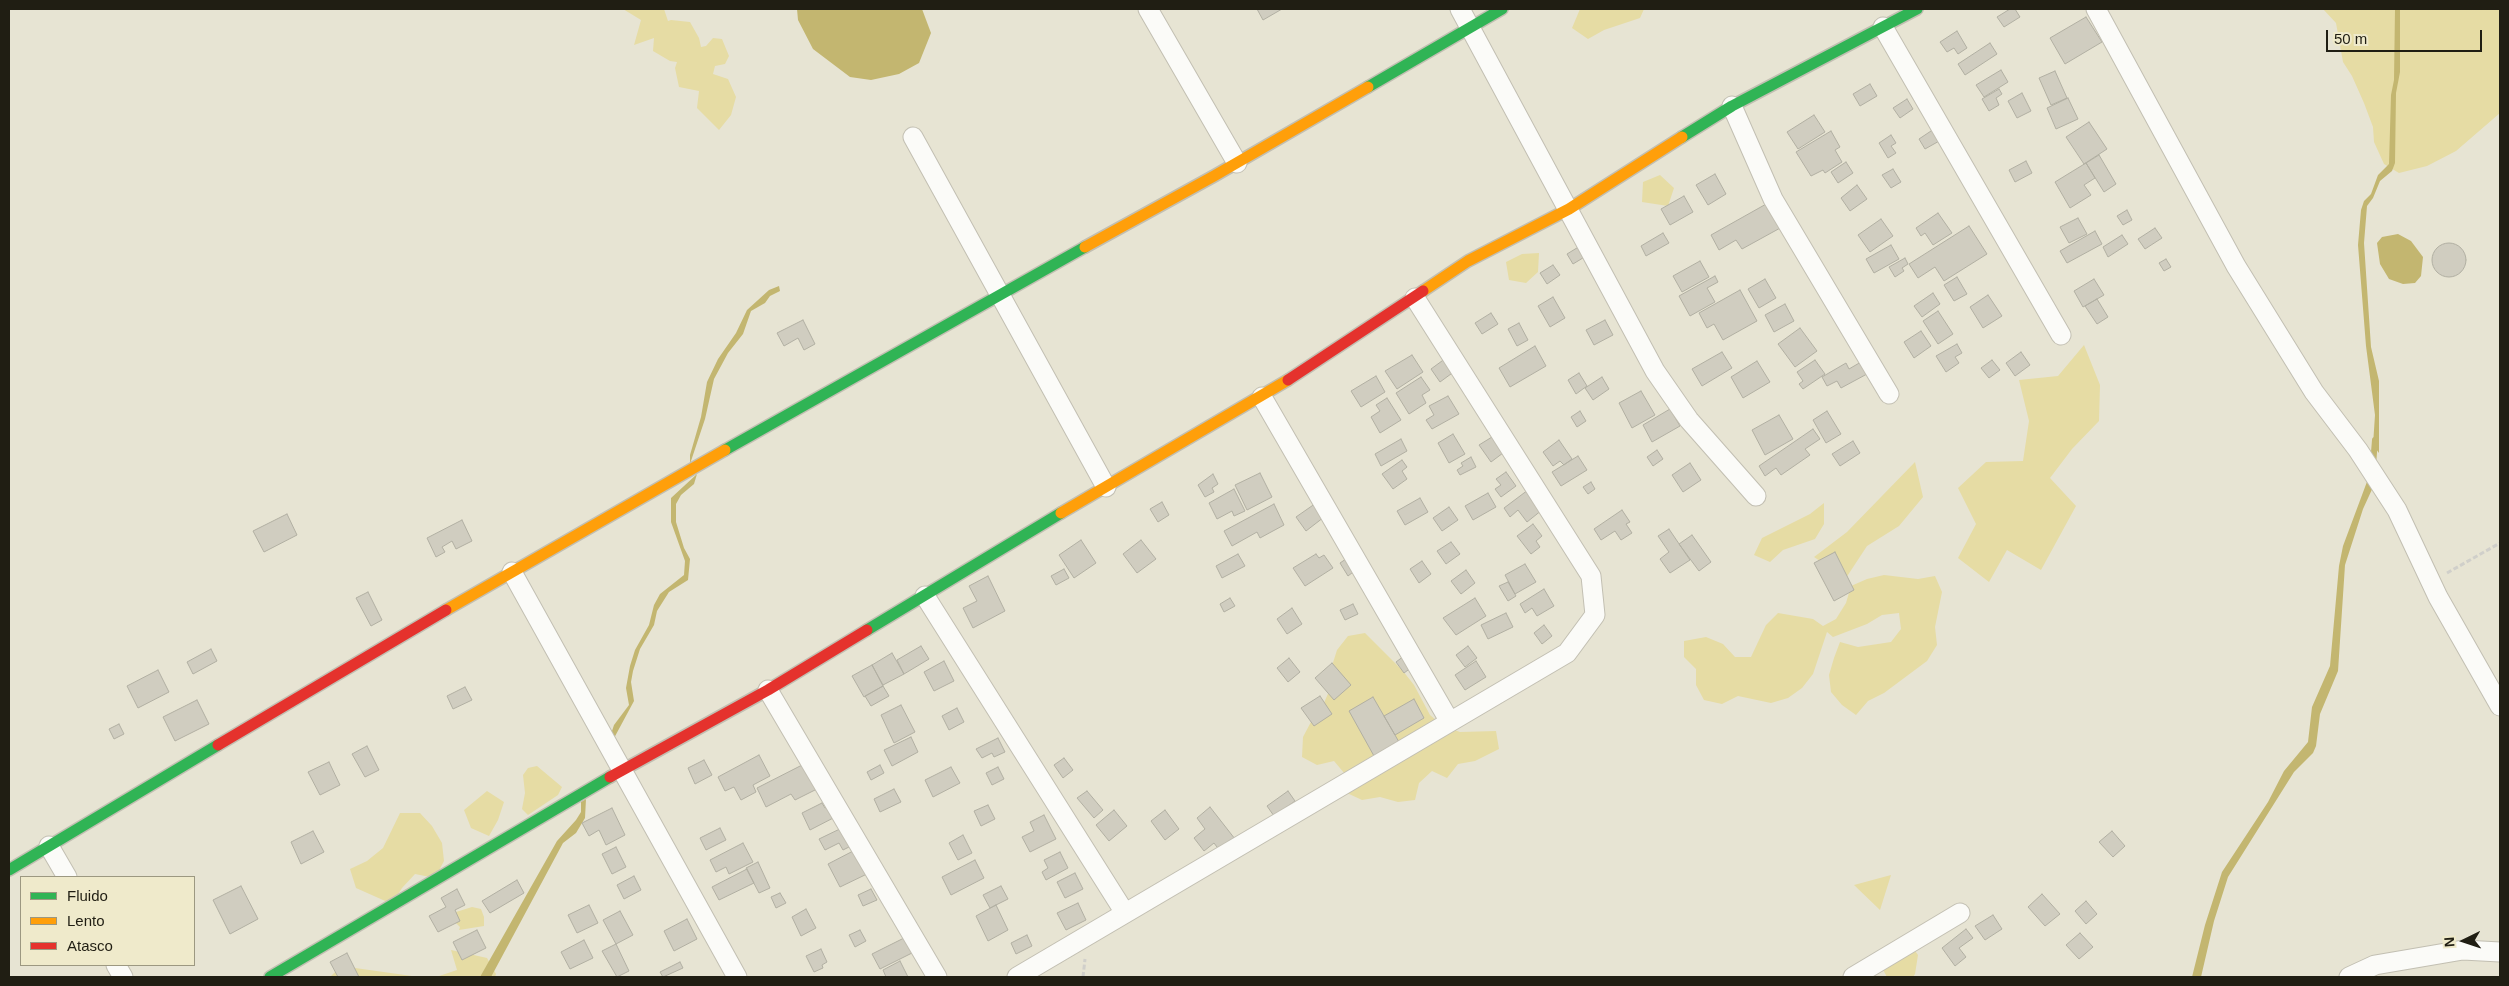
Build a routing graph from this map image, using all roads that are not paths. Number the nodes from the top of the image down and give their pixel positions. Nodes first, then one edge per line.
1 (1148, 9) edge
2 (1460, 9) edge
3 (1502, 9) edge
4 (1917, 9) edge
5 (2096, 9) edge
6 (1883, 27) junction
7 (1470, 28) junction
8 (1732, 106) junction
9 (913, 137) dead end
10 (1237, 163) junction
11 (1570, 210) junction
12 (999, 294) junction
13 (1415, 298) junction
14 (2061, 335) dead end
15 (1889, 394) dead end
16 (1262, 397) junction
17 (1106, 487) junction
18 (1756, 496) dead end
19 (512, 572) junction
20 (925, 596) junction
21 (768, 690) junction
22 (2500, 706) edge
23 (1450, 722) junction
24 (621, 771) junction
25 (49, 846) junction
26 (9, 870) edge
27 (66, 876) edge
28 (1125, 913) junction
29 (1960, 914) dead end
30 (2500, 952) edge
31 (117, 966) edge
32 (123, 977) edge
33 (270, 977) edge
34 (737, 977) edge
35 (937, 977) edge
36 (1017, 977) edge
37 (1852, 977) edge
38 (2349, 977) edge

1 - 10 street
2 - 7 street
3 - 7 street
4 - 6 street
5 - 22 street
6 - 8 street
6 - 14 street
7 - 10 street
7 - 11 street
8 - 11 street
8 - 15 street
9 - 12 street
10 - 12 street
11 - 13 street
11 - 18 street
12 - 17 street
12 - 19 street
13 - 16 street
13 - 23 street
16 - 17 street
16 - 23 street
17 - 20 street
19 - 24 street
19 - 25 street
20 - 21 street
20 - 28 street
21 - 24 street
21 - 35 street
23 - 28 street
24 - 33 street
24 - 34 street
25 - 26 street
25 - 27 street
28 - 36 street
29 - 37 street
30 - 38 street
31 - 32 street

